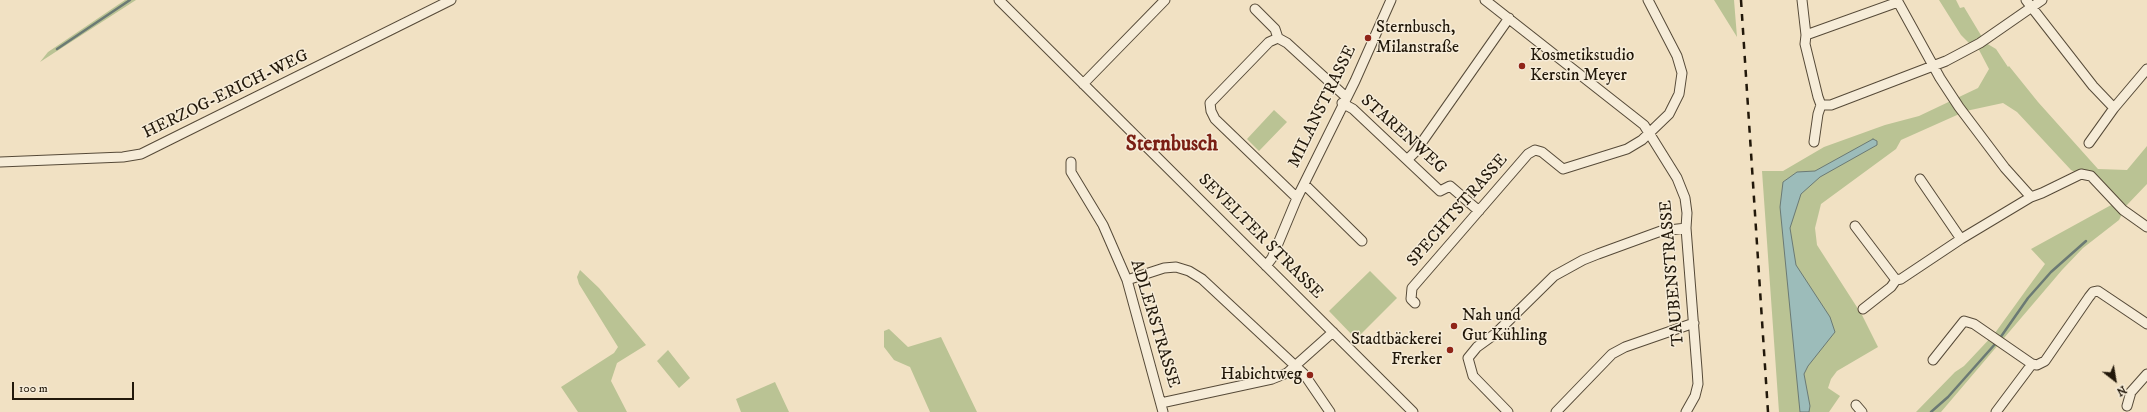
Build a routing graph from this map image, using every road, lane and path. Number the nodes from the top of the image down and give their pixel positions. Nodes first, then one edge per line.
1 (451, 0) edge
2 (998, 0) edge
3 (1165, 0) edge
4 (1392, 0) edge
5 (1485, 0) edge
6 (1648, 0) edge
7 (1802, 0) edge
8 (2026, 0) edge
9 (2042, 0) edge
10 (1897, 1) edge
11 (2031, 8) junction
12 (1255, 9) dead end
13 (1509, 18) junction
14 (1806, 35) junction
15 (1278, 38) junction
16 (1934, 67) junction
17 (2147, 69) edge
18 (1083, 84) junction
19 (1344, 100) junction
20 (1821, 105) junction
21 (2114, 108) junction
22 (1650, 134) junction
23 (1814, 142) dead end
24 (2089, 143) dead end
25 (1408, 159) junction
26 (0, 162) edge
27 (1071, 162) dead end
28 (1920, 179) dead end
29 (1304, 184) junction
30 (2031, 197) junction
31 (1297, 198) junction
32 (1478, 211) junction
33 (1855, 226) dead end
34 (2147, 227) edge
35 (1686, 228) junction
36 (1961, 239) junction
37 (1362, 241) dead end
38 (1266, 266) junction
39 (1127, 280) junction
40 (1896, 280) junction
41 (1415, 303) dead end
42 (1863, 309) dead end
43 (1694, 323) junction
44 (2147, 324) edge
45 (1332, 332) junction
46 (1932, 360) dead end
47 (2032, 364) junction
48 (1296, 367) junction
49 (2147, 374) edge
50 (2127, 406) dead end
51 (1162, 408) edge
52 (1330, 412) edge
53 (1413, 412) edge
54 (1508, 412) edge
55 (1556, 412) edge
56 (1686, 412) edge
57 (1996, 412) edge

1 - 26 street, HERZOG-ERICH-WEG
2 - 18 street, SEVELTER STRASSE
3 - 18 street
4 - 19 street, MILANSTRASSE
5 - 13 street, TAUBENSTRASSE
6 - 22 street
7 - 14 street
8 - 11 street
9 - 11 street
10 - 14 street
10 - 16 street
11 - 16 street
11 - 21 street
12 - 15 street
13 - 22 street, TAUBENSTRASSE
13 - 25 street
14 - 20 street
15 - 19 street, STARENWEG
15 - 31 street
16 - 20 street
16 - 30 street
17 - 21 street
18 - 38 street, SEVELTER STRASSE
19 - 25 street, STARENWEG
19 - 29 street, MILANSTRASSE
20 - 23 street
21 - 24 street
22 - 32 street, SPECHTSTRASSE
22 - 35 street, TAUBENSTRASSE
25 - 32 street, STARENWEG
27 - 39 street, ADLERSTRASSE
28 - 36 street
29 - 31 street, MILANSTRASSE
29 - 37 street, MILANSTRASSE
30 - 34 street
30 - 36 street
31 - 38 street, MILANSTRASSE
32 - 41 street, SPECHTSTRASSE
33 - 40 street
35 - 43 street, TAUBENSTRASSE
35 - 54 street
36 - 40 street
38 - 45 street, SEVELTER STRASSE
39 - 48 street
39 - 51 street, ADLERSTRASSE
40 - 42 street
43 - 55 street
43 - 56 street, TAUBENSTRASSE
44 - 47 street
45 - 48 street
45 - 53 street, SEVELTER STRASSE
46 - 47 street
47 - 57 street
48 - 51 street
48 - 52 street
49 - 50 street

